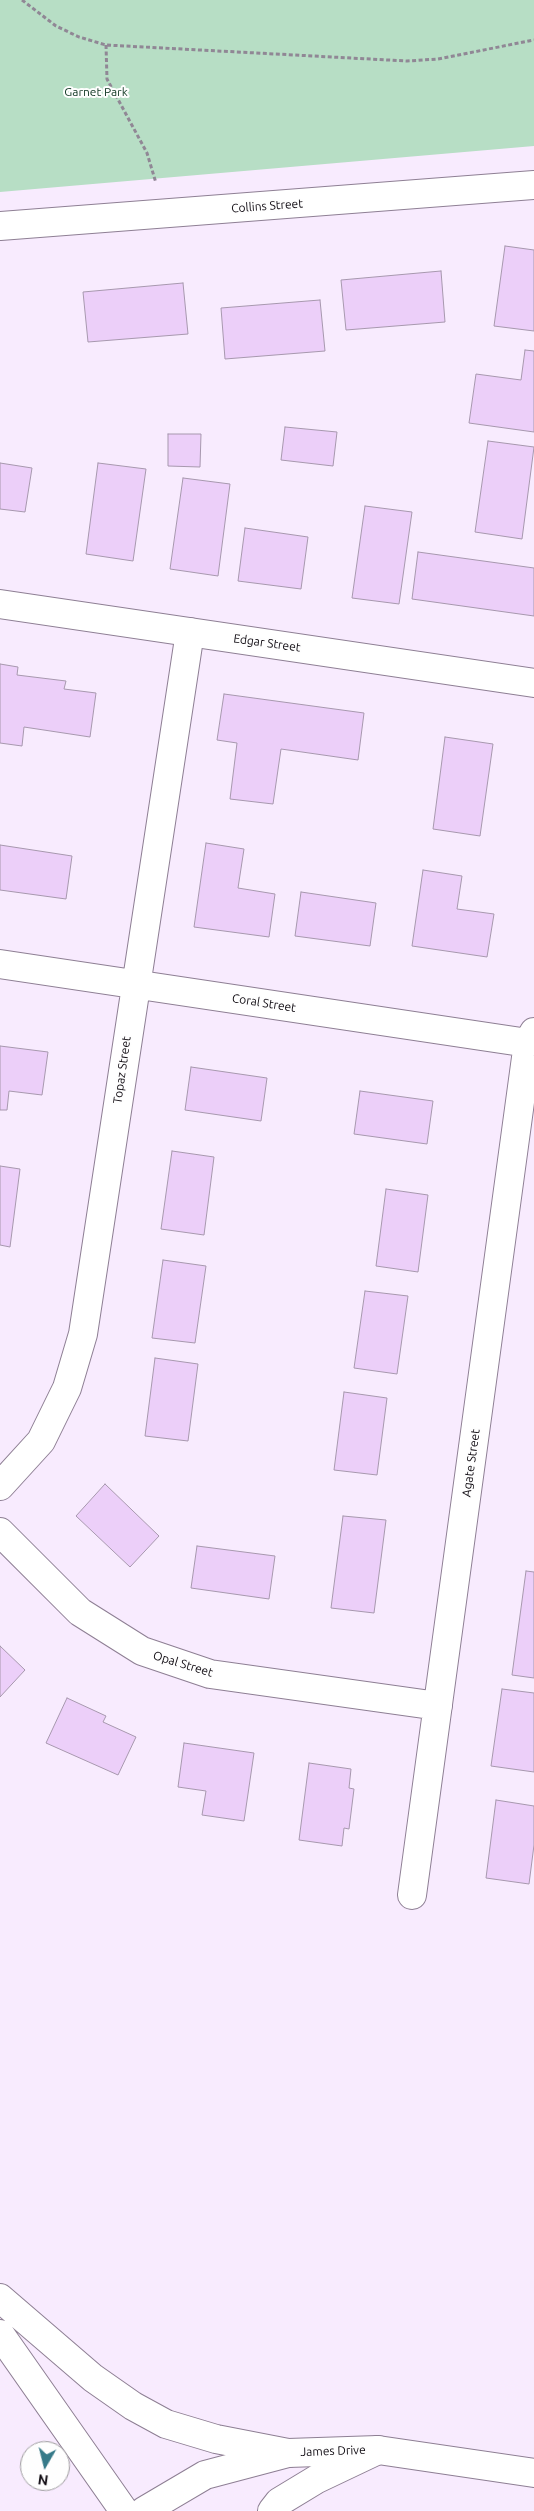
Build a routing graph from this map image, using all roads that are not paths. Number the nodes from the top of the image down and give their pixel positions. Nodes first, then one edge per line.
1 (534, 185) edge
2 (0, 226) edge
3 (0, 604) edge
4 (190, 632) junction
5 (534, 683) edge
6 (0, 964) edge
7 (135, 983) junction
8 (531, 1037) edge
9 (0, 1486) edge
10 (0, 1532) edge
11 (438, 1706) junction
12 (412, 1895) dead end
13 (0, 2298) edge
14 (0, 2334) edge
15 (378, 2450) junction
16 (288, 2453) junction
17 (534, 2473) edge
18 (124, 2511) edge
19 (144, 2511) edge
20 (272, 2511) edge

1 - 2 street, Collins Street
3 - 4 street, Edgar Street
4 - 5 street, Edgar Street
4 - 7 street, Topaz Street
6 - 7 street, Coral Street
7 - 8 street, Coral Street
7 - 9 street, Topaz Street
8 - 11 street, Agate Street
10 - 11 street, Opal Street
11 - 12 street, Agate Street
13 - 16 street
14 - 18 street
15 - 16 street, James Drive
15 - 17 street, James Drive
15 - 20 street
16 - 19 street, James Drive

